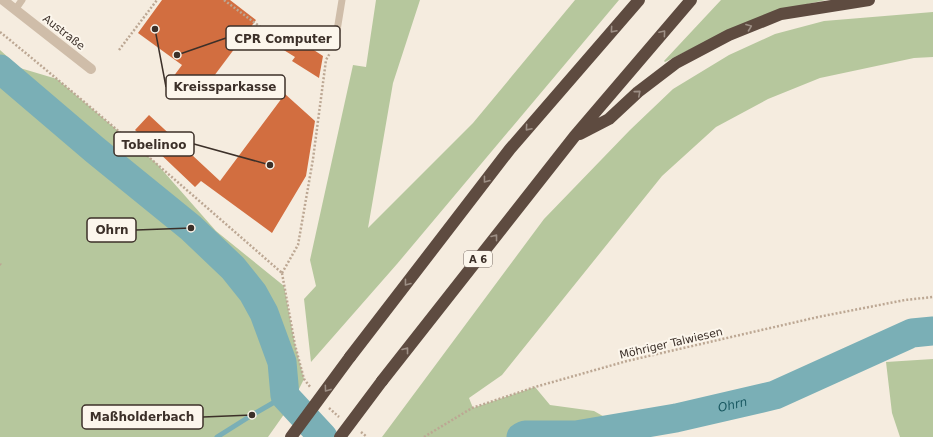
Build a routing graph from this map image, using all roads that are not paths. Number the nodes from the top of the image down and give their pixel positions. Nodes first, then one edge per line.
1 (3, 0) edge
2 (22, 0) edge
3 (342, 0) edge
4 (639, 0) edge
5 (691, 0) edge
6 (869, 0) edge
7 (15, 10) junction
8 (335, 43) road end
9 (91, 69) dead end
10 (574, 137) junction
11 (291, 437) edge
12 (340, 437) edge

1 - 7 street, Austraße
2 - 7 lane
3 - 8 lane
4 -> 11 highway, bridge
10 -> 5 highway, A 6
10 -> 6 highway
7 - 9 street, Austraße
12 -> 10 highway, A 6, bridge

